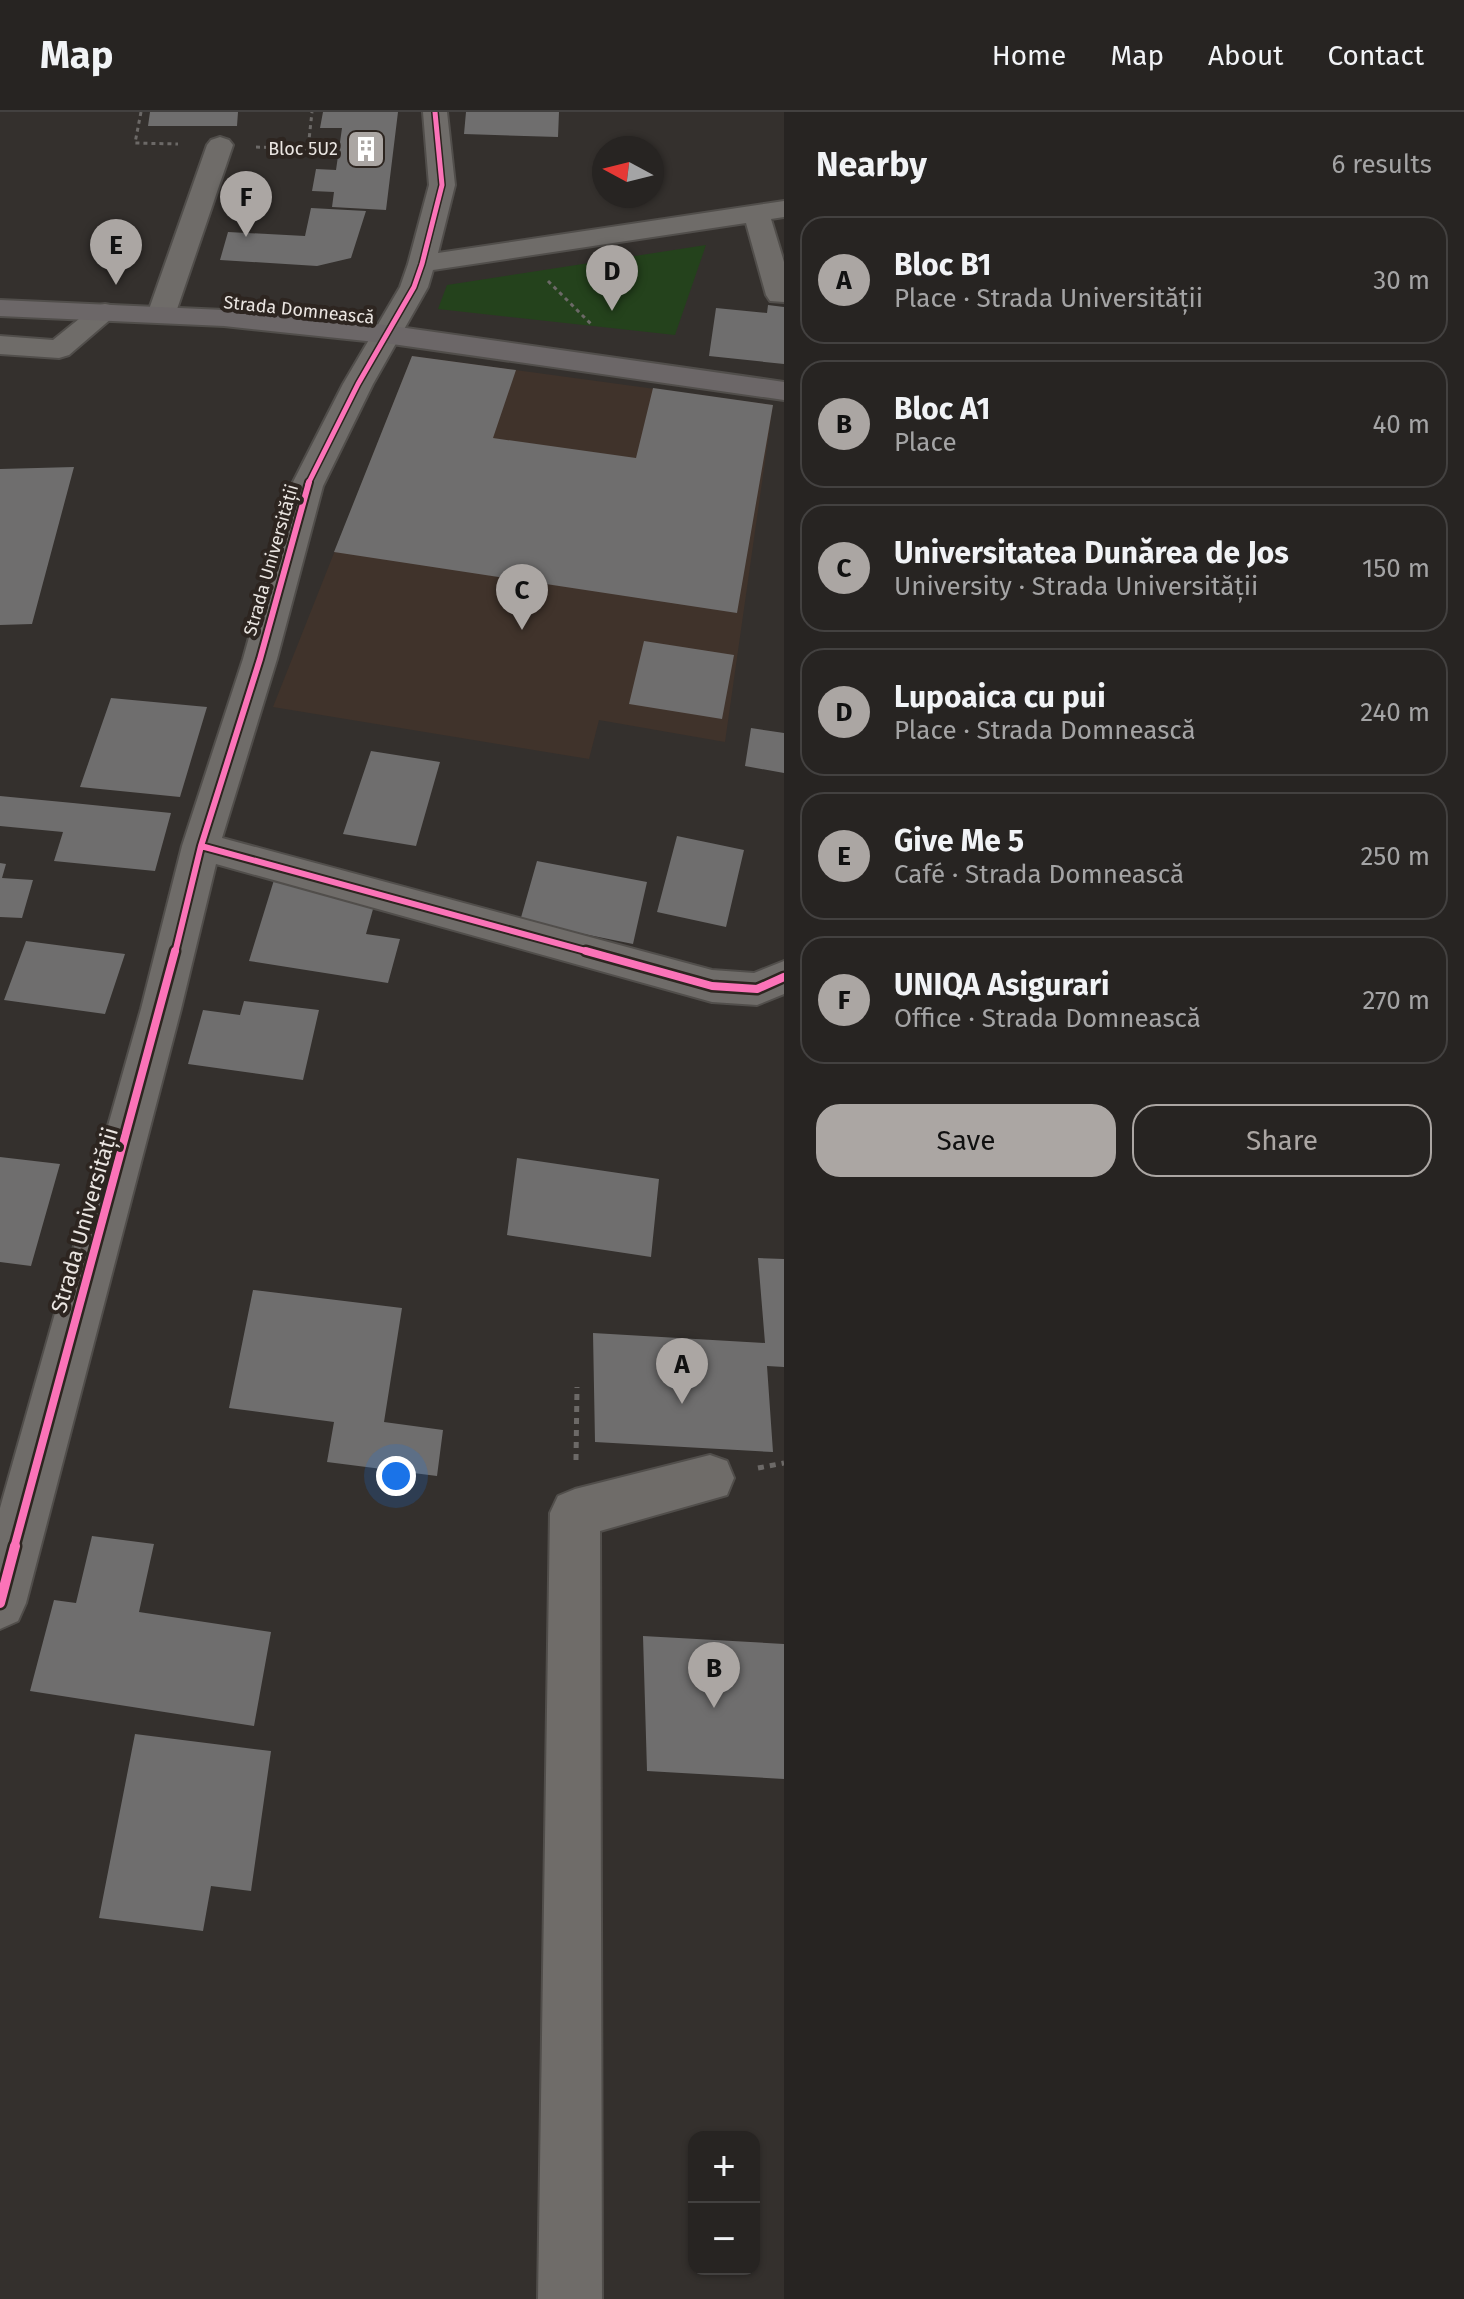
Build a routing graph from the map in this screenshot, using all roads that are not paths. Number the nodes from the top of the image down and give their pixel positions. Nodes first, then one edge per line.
1 (435, 112) edge
2 (220, 145) road end
3 (784, 209) edge
4 (756, 213) junction
5 (422, 264) junction
6 (780, 295) dead end
7 (0, 308) edge
8 (105, 312) junction
9 (161, 315) junction
10 (385, 334) junction
11 (0, 345) edge
12 (784, 391) edge
13 (201, 846) junction
14 (784, 977) edge
15 (710, 1478) dead end
16 (0, 1603) edge
17 (570, 2299) edge

1 - 5 street, Strada Universității
2 - 9 street
3 - 4 street
4 - 5 street
4 - 6 street
5 - 10 street, Strada Universității
7 - 8 main road, Strada Domnească
8 - 9 main road, Strada Domnească
8 - 11 street
9 - 10 main road, Strada Domnească
10 - 12 main road, Strada Domnească
10 - 13 street, Strada Universității
13 - 14 street
13 - 16 street, Strada Universității
15 - 17 street

